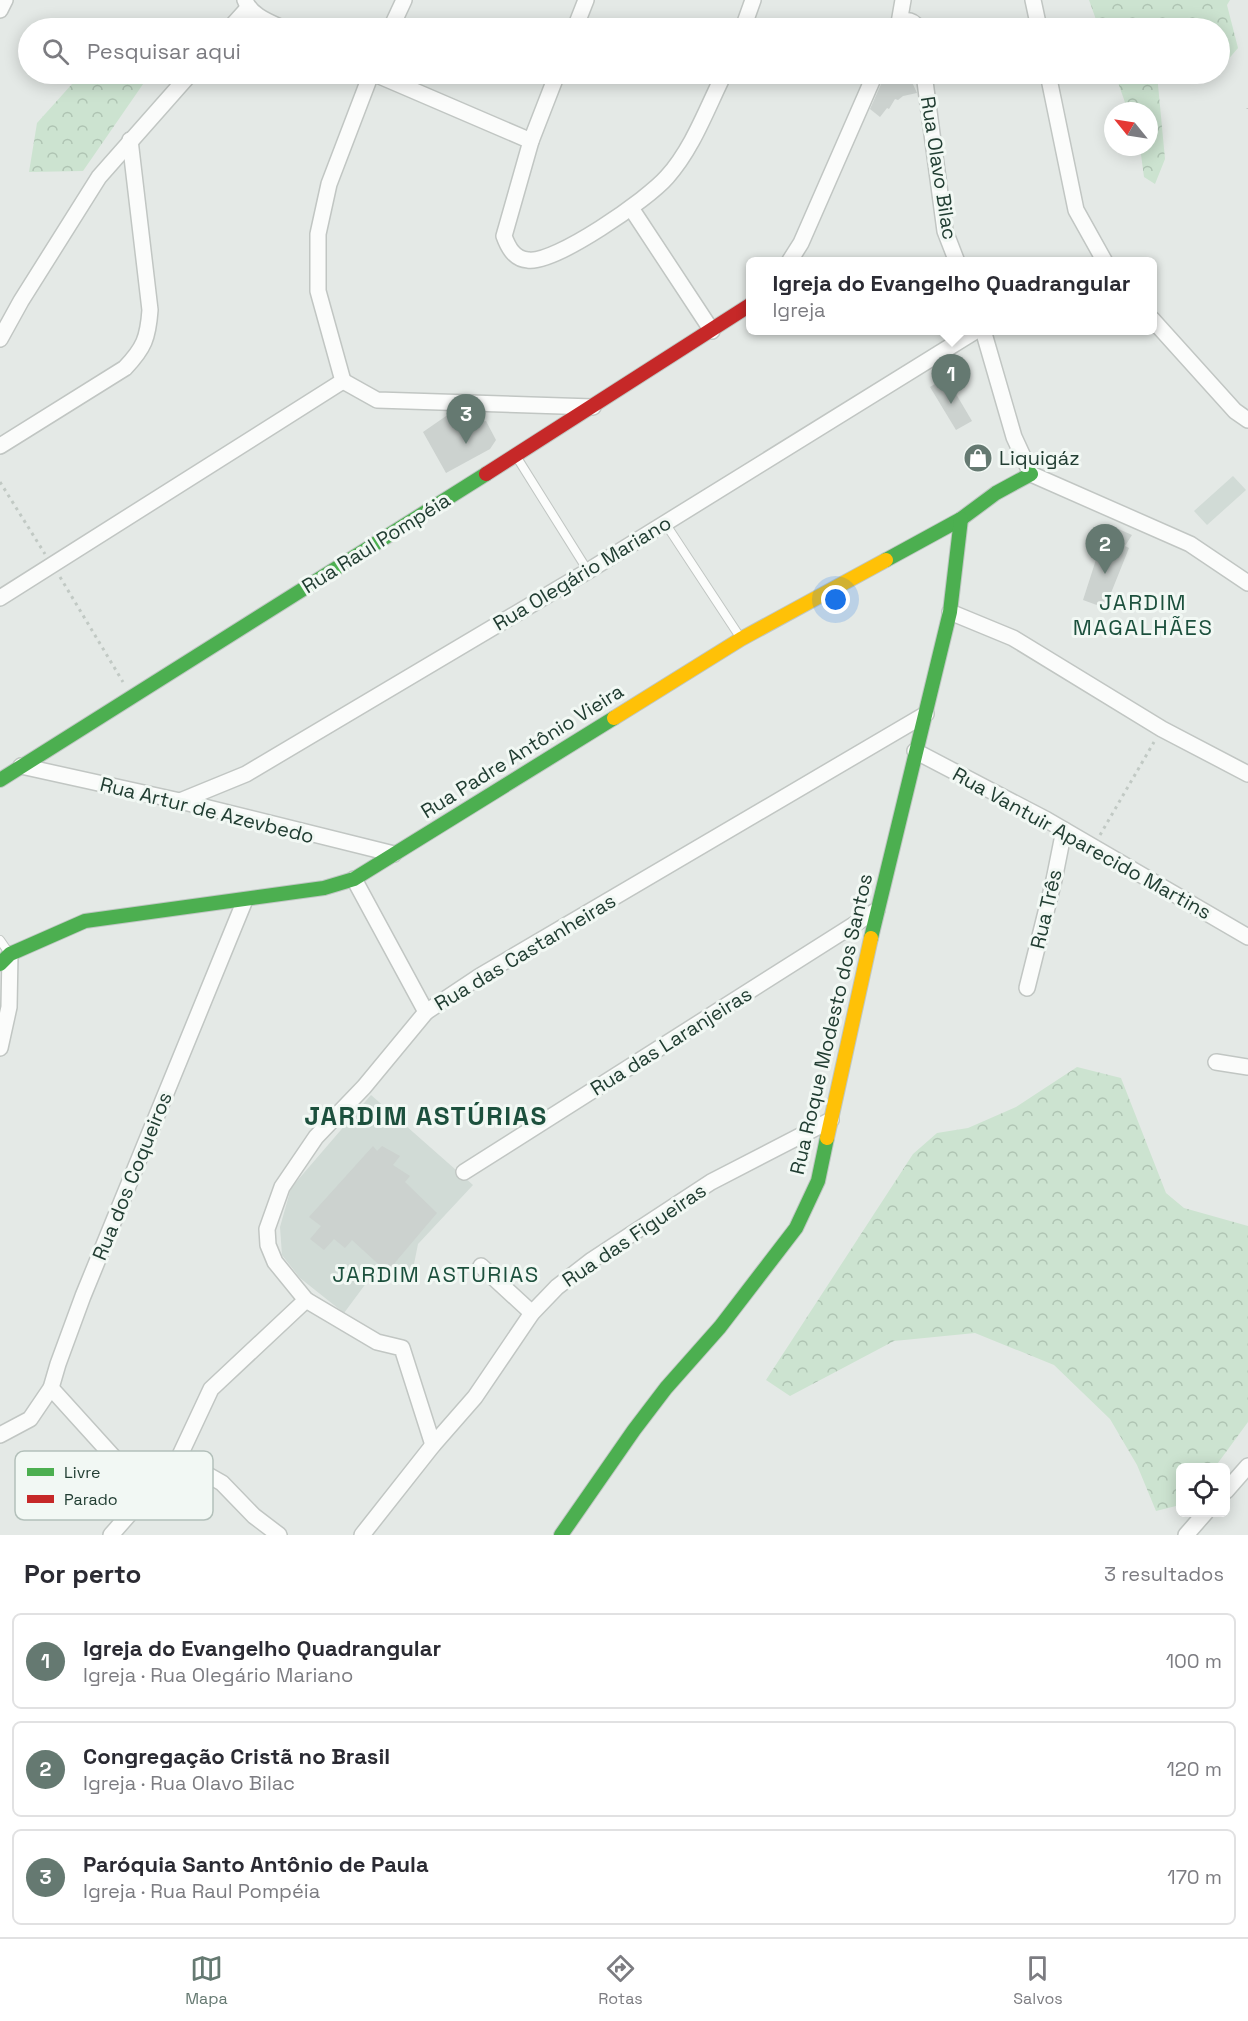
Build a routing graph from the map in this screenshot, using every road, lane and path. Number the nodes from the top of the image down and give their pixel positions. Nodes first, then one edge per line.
1 (5, 0) edge
2 (404, 0) edge
3 (586, 0) edge
4 (753, 0) edge
5 (903, 0) edge
6 (1033, 0) edge
7 (247, 4) edge
8 (0, 10) edge
9 (237, 18) edge
10 (262, 18) edge
11 (396, 18) edge
12 (579, 18) edge
13 (747, 18) edge
14 (899, 18) edge
15 (1037, 18) edge
16 (181, 84) edge
17 (369, 84) edge
18 (397, 84) edge
19 (553, 84) edge
20 (719, 84) edge
21 (871, 84) edge
22 (925, 84) edge
23 (1050, 84) edge
24 (130, 140) junction
25 (531, 141) junction
26 (631, 208) junction
27 (792, 257) edge
28 (955, 257) edge
29 (1103, 257) edge
30 (746, 308) edge
31 (1157, 325) edge
32 (712, 331) junction
33 (969, 335) edge
34 (984, 335) edge
35 (0, 339) edge
36 (343, 381) junction
37 (593, 407) junction
38 (1248, 420) edge
39 (0, 446) edge
40 (516, 455) junction
41 (1030, 474) junction
42 (0, 482) edge
43 (962, 519) junction
44 (665, 523) junction
45 (53, 565) junction
46 (588, 571) junction
47 (1248, 584) edge
48 (0, 598) edge
49 (950, 612) junction
50 (741, 639) junction
51 (132, 696) junction
52 (926, 714) junction
53 (1162, 729) junction
54 (915, 751) junction
55 (21, 766) junction
56 (1248, 774) edge
57 (0, 780) edge
58 (180, 801) junction
59 (1064, 830) junction
60 (1093, 847) junction
61 (394, 854) junction
62 (354, 879) junction
63 (245, 900) junction
64 (877, 910) junction
65 (1248, 937) edge
66 (0, 940) edge
67 (5, 959) edge
68 (1027, 988) dead end
69 (426, 1012) junction
70 (0, 1048) edge
71 (1216, 1062) dead end
72 (1248, 1067) edge
73 (831, 1120) junction
74 (464, 1172) dead end
75 (480, 1266) dead end
76 (306, 1300) junction
77 (532, 1313) junction
78 (51, 1388) junction
79 (0, 1436) edge
80 (433, 1445) junction
81 (108, 1451) edge
82 (181, 1451) edge
83 (1248, 1466) edge
84 (213, 1478) edge
85 (1230, 1486) edge
86 (1202, 1517) edge
87 (124, 1520) edge
88 (111, 1535) edge
89 (279, 1535) edge
90 (362, 1535) edge
91 (561, 1535) edge
92 (1186, 1535) edge

1 - 8 street
2 - 11 street
3 - 12 street
4 - 13 street
5 - 14 street
6 - 15 street
7 - 9 street
7 - 10 street
16 - 24 street
17 - 36 street
18 - 25 street
19 - 25 street
20 - 26 street
21 - 27 street
22 - 28 street, Rua Olavo Bilac
23 - 29 street
24 - 35 street
24 - 39 street
25 - 26 street
26 - 32 street
30 - 32 street, Rua Raul Pompéia
31 - 38 street
32 - 37 street, Rua Raul Pompéia
33 - 44 street, Rua Olegário Mariano
34 - 41 street
36 - 37 street
36 - 45 street
37 - 40 street, Rua Raul Pompéia
40 - 46 lane
40 - 51 street, Rua Raul Pompéia
41 - 43 street, Rua Padre Antônio Vieira
41 - 47 street
42 - 45 path
43 - 49 street, Rua Roque Modesto dos Santos
43 - 50 street, Rua Padre Antônio Vieira
44 - 46 street, Rua Olegário Mariano
44 - 50 lane
45 - 48 street
45 - 51 path
46 - 58 street, Rua Olegário Mariano
49 - 52 street, Rua Roque Modesto dos Santos
49 - 53 street
50 - 61 street, Rua Padre Antônio Vieira
51 - 55 street, Rua Raul Pompéia
52 - 54 street, Rua Roque Modesto dos Santos
52 - 69 street, Rua das Castanheiras
53 - 56 street
53 - 60 path
54 - 59 street, Rua Vantuir Aparecido Martins
54 - 64 street, Rua Roque Modesto dos Santos
55 - 57 street, Rua Raul Pompéia
55 - 58 street, Rua Artur de Azevbedo
58 - 61 street, Rua Artur de Azevbedo
59 - 60 street, Rua Vantuir Aparecido Martins
59 - 68 street, Rua Três
60 - 65 street, Rua Vantuir Aparecido Martins
61 - 62 street, Rua Padre Antônio Vieira
62 - 63 street, Rua Padre Antônio Vieira
62 - 69 street
63 - 67 street, Rua Padre Antônio Vieira
63 - 78 street, Rua dos Coqueiros
64 - 73 street, Rua Roque Modesto dos Santos
64 - 74 street, Rua das Laranjeiras
66 - 67 lane
67 - 70 street
69 - 76 street, Rua das Castanheiras
71 - 72 street
73 - 77 street, Rua das Figueiras
73 - 91 street, Rua Roque Modesto dos Santos
75 - 77 street
76 - 80 street, Rua das Castanheiras
76 - 82 street
77 - 80 street, Rua das Figueiras
78 - 79 street, Rua dos Coqueiros
78 - 81 street
80 - 90 street, Rua das Figueiras
83 - 85 street
84 - 89 street
86 - 92 street
87 - 88 street

